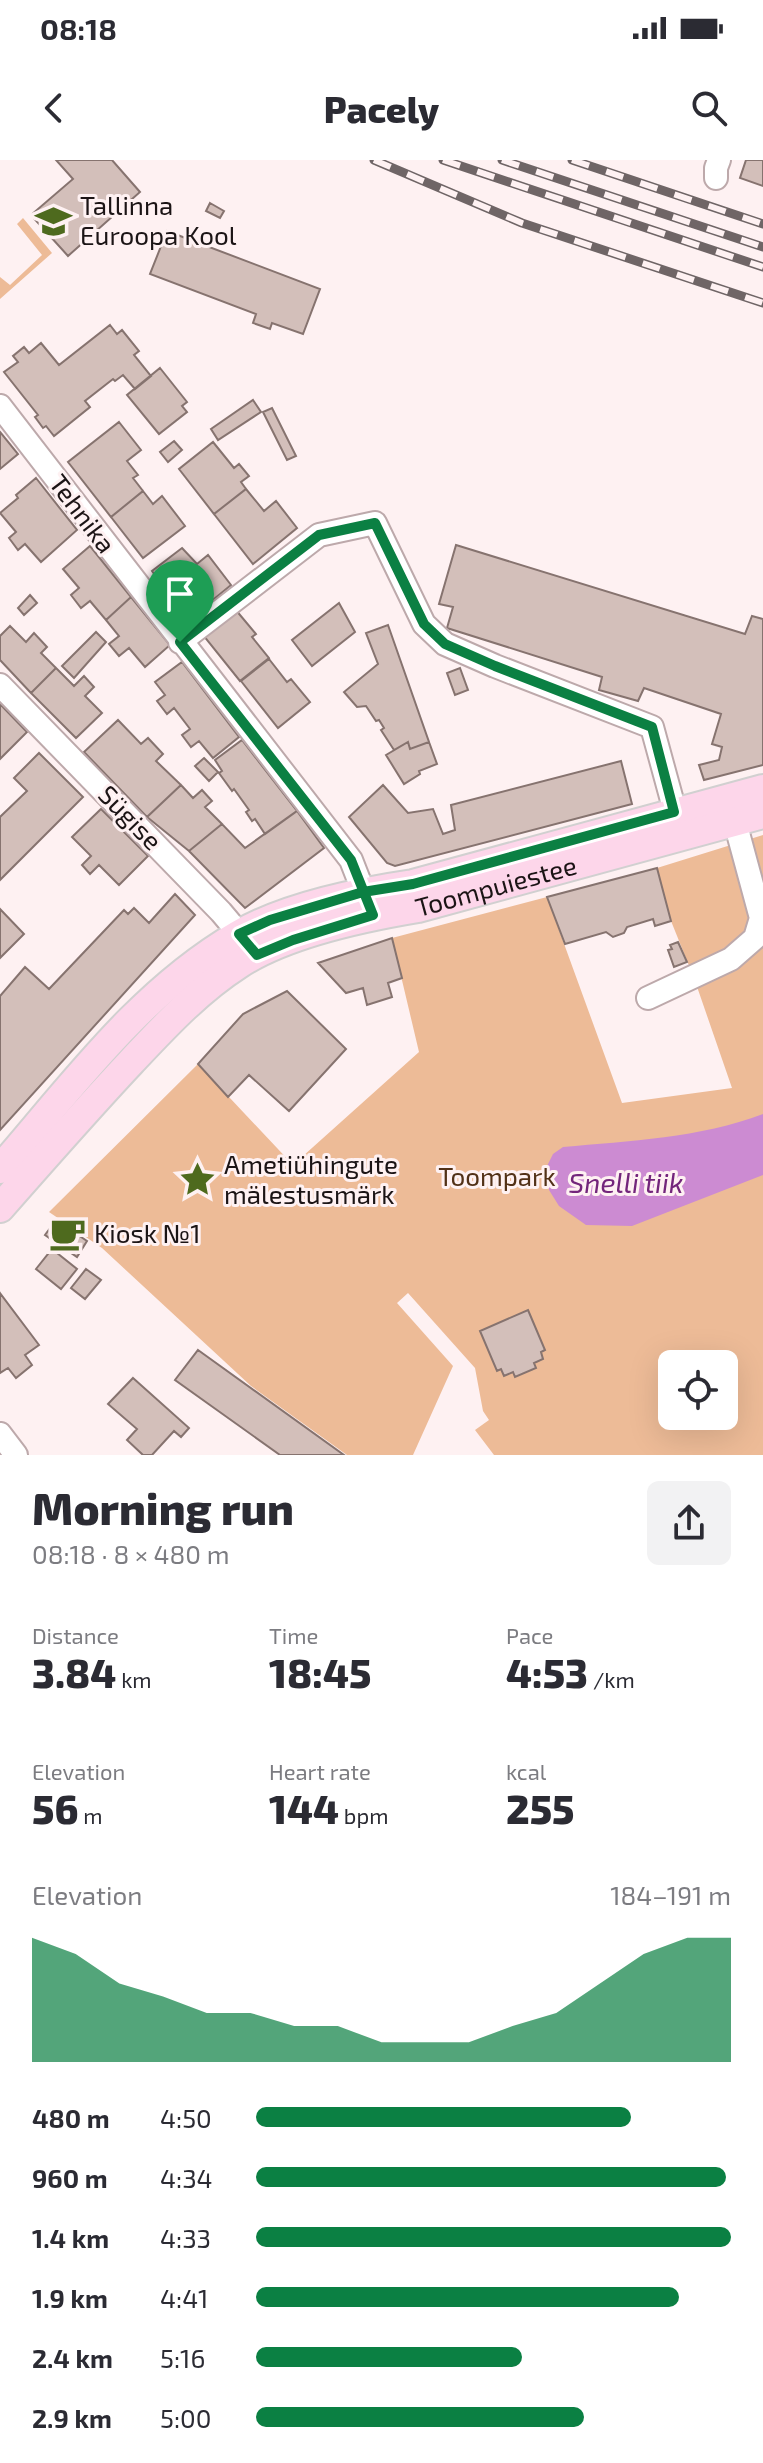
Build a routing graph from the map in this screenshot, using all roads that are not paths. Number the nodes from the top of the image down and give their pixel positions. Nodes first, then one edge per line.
1 (0, 406) edge
2 (180, 642) junction
3 (0, 685) edge
4 (763, 789) edge
5 (763, 814) edge
6 (735, 822) junction
7 (678, 825) junction
8 (368, 904) junction
9 (248, 944) junction
10 (648, 998) dead end
11 (0, 1169) edge
12 (0, 1208) edge
13 (0, 1434) edge
14 (16, 1455) edge

1 - 2 street, Tehnika
2 - 7 street
2 - 8 street, Tehnika
3 - 9 street, Sügise
4 - 7 main road, Toompuiestee
5 - 6 main road, Toompuiestee
6 - 7 main road, Toompuiestee
6 - 10 street
7 - 8 main road, Toompuiestee
8 - 9 main road, Toompuiestee
9 - 11 main road, Toompuiestee
9 - 12 main road, Toompuiestee
13 - 14 street

